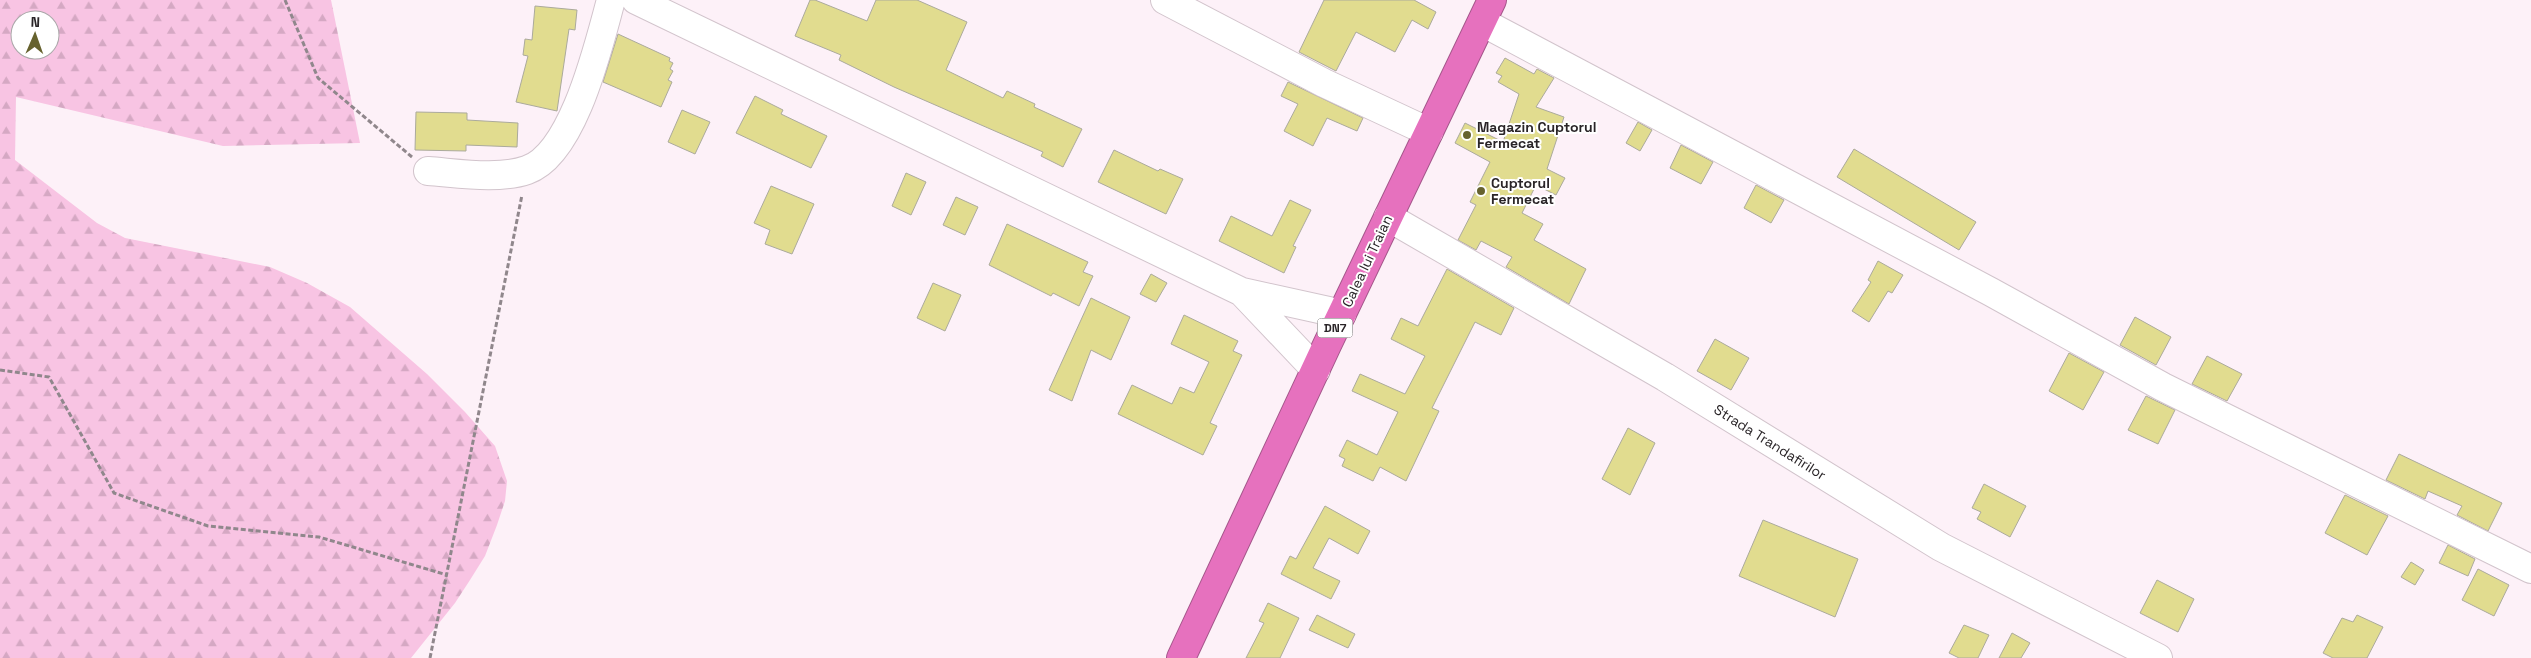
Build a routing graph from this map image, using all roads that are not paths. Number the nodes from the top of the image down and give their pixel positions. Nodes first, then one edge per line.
1 (612, 0) edge
2 (636, 0) edge
3 (1165, 0) edge
4 (1487, 11) edge
5 (1429, 132) junction
6 (428, 170) road end
7 (1388, 217) junction
8 (1242, 292) junction
9 (1342, 314) junction
10 (1316, 370) junction
11 (2531, 569) edge
12 (1182, 658) edge
13 (2158, 658) edge

1 - 6 street
2 - 8 street
3 - 5 street
4 - 5 highway, Calea lui Traian / DN7
4 - 11 street
5 - 7 highway, Calea lui Traian / DN7
7 - 9 highway, Calea lui Traian / DN7
7 - 13 street, Strada Trandafirilor
8 - 9 street
8 - 10 street
9 - 10 highway, Calea lui Traian / DN7
10 - 12 highway, Calea lui Traian / DN7

